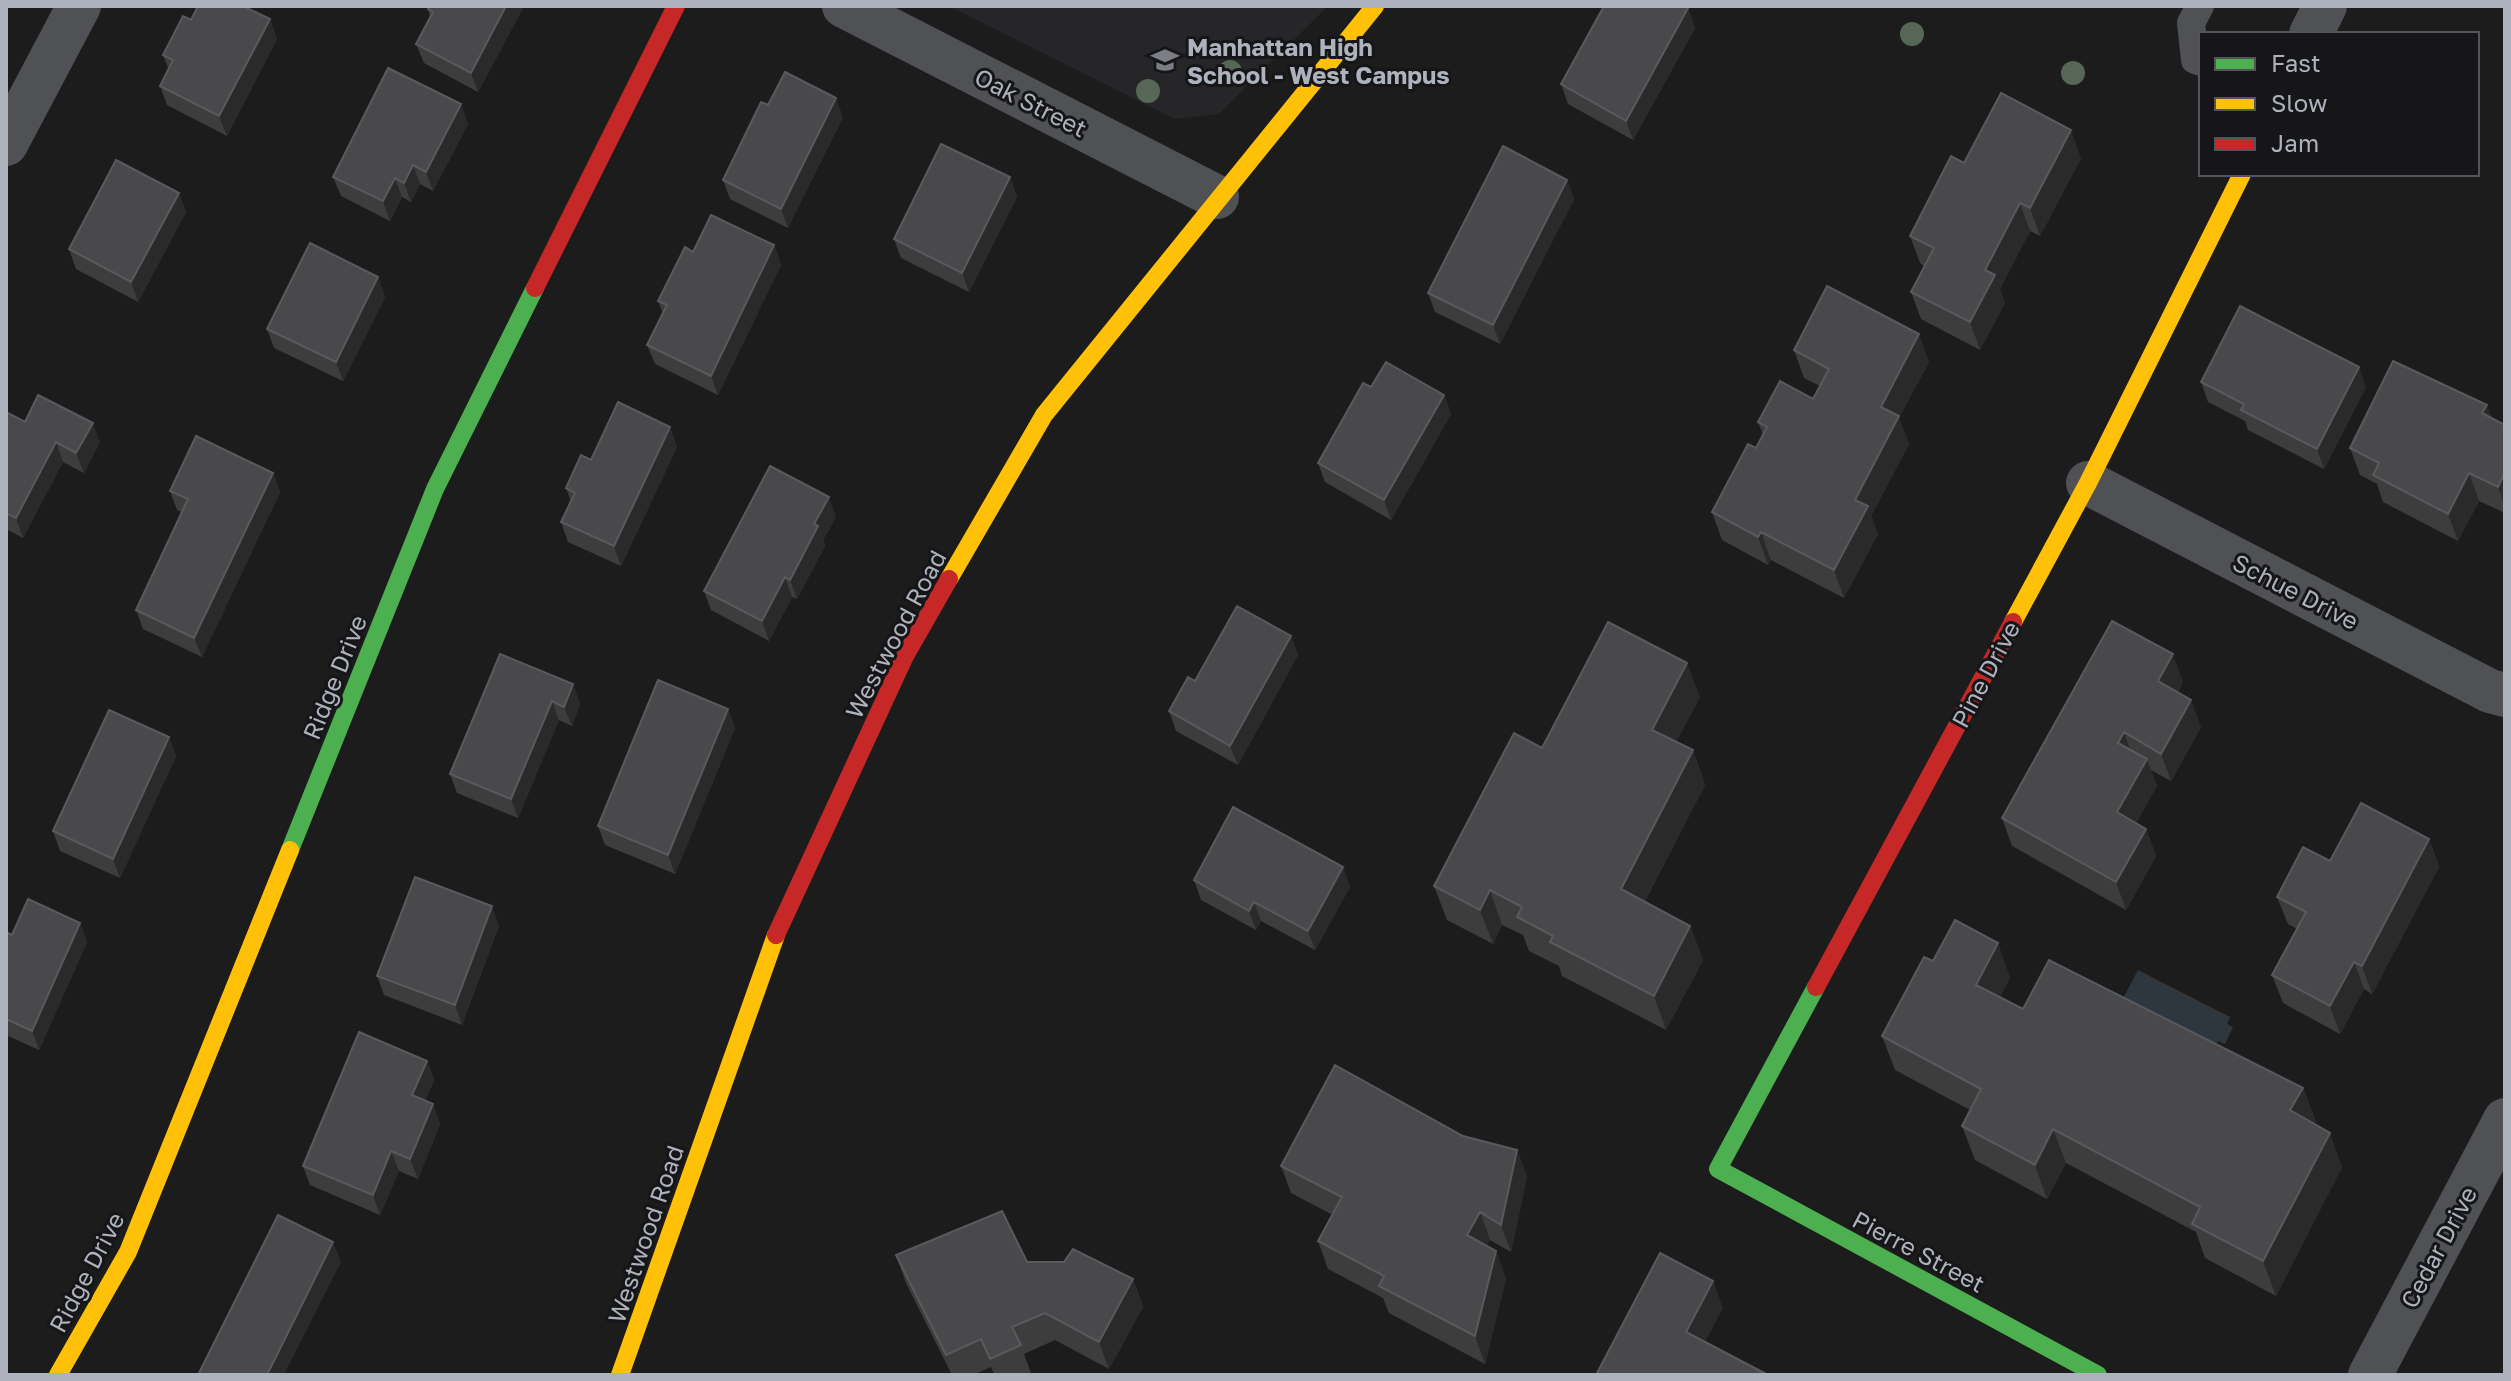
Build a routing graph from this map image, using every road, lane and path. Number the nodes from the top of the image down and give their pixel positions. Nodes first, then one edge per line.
1 (79, 6) edge
2 (676, 6) edge
3 (844, 6) edge
4 (1375, 6) edge
5 (2200, 6) edge
6 (2325, 6) edge
7 (2312, 32) edge
8 (2199, 61) edge
9 (6, 144) edge
10 (2241, 176) edge
11 (1217, 197) junction
12 (2088, 483) junction
13 (2505, 695) edge
14 (2505, 1120) edge
15 (1718, 1169) joint
16 (58, 1375) edge
17 (620, 1375) edge
18 (2098, 1375) edge
19 (2370, 1375) edge

1 - 9 street
2 - 16 street, Ridge Drive
3 - 11 street, Oak Street
4 - 11 street, Westwood Road
5 - 8 lane
6 - 7 street
10 - 12 street, Pine Drive
11 - 17 street, Westwood Road
12 - 13 street, Schue Drive
12 - 15 street, Pine Drive
14 - 19 street, Cedar Drive
15 - 18 street, Pierre Street

